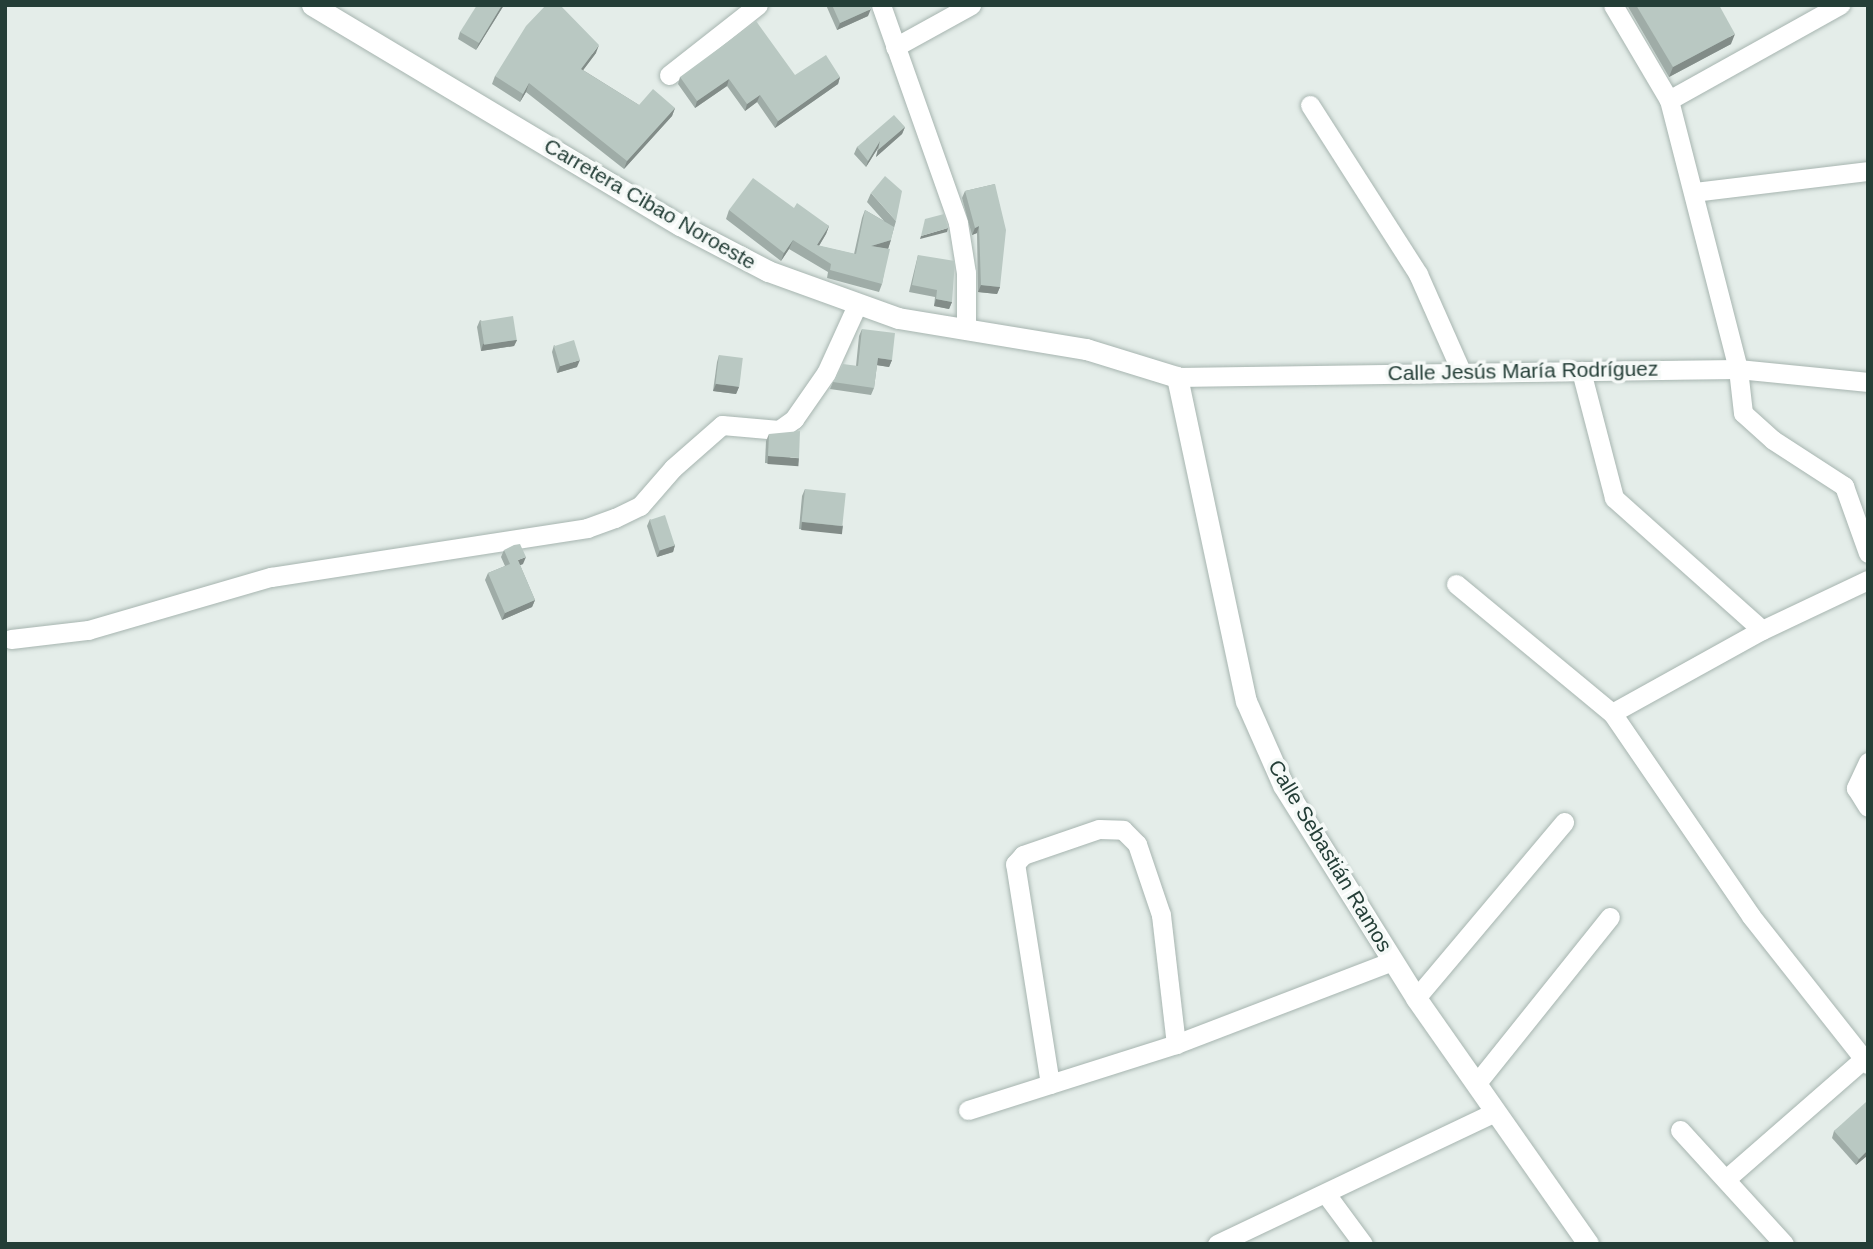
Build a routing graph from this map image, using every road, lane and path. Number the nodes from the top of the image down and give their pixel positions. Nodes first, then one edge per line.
1 (312, 5) edge
2 (758, 5) edge
3 (881, 5) edge
4 (971, 5) edge
5 (1613, 5) edge
6 (1840, 5) edge
7 (1815, 13) edge
8 (895, 47) junction
9 (669, 75) dead end
10 (1669, 100) junction
11 (1310, 105) dead end
12 (1868, 171) edge
13 (1694, 192) junction
14 (857, 305) junction
15 (966, 328) junction
16 (1460, 369) junction
17 (1738, 369) junction
18 (1581, 371) junction
19 (1177, 377) junction
20 (1868, 382) edge
21 (1868, 553) edge
22 (1868, 580) edge
23 (1456, 584) dead end
24 (1762, 630) junction
25 (11, 639) dead end
26 (1612, 713) junction
27 (1868, 762) edge
28 (1868, 807) edge
29 (1564, 822) dead end
30 (1610, 917) dead end
31 (1392, 961) junction
32 (1416, 998) junction
33 (1176, 1044) junction
34 (1866, 1059) edge
35 (1050, 1084) junction
36 (1476, 1084) junction
37 (968, 1110) dead end
38 (1495, 1112) junction
39 (1680, 1130) dead end
40 (1726, 1179) junction
41 (1326, 1194) junction
42 (1217, 1244) edge
43 (1363, 1244) edge
44 (1588, 1244) edge
45 (1784, 1244) edge

1 - 14 main road, Carretera Cibao Noroeste
2 - 9 street
3 - 8 street
4 - 8 street
5 - 10 street
6 - 7 street
7 - 10 street
8 - 15 street
10 - 13 street
11 - 16 street
12 - 13 street
13 - 17 street
14 - 15 main road, Carretera Cibao Noroeste
14 - 25 street
15 - 19 main road, Carretera Cibao Noroeste
16 - 18 street, Calle Jesús María Rodríguez
16 - 19 street, Calle Jesús María Rodríguez
17 - 18 street, Calle Jesús María Rodríguez
17 - 20 street, Calle Jesús María Rodríguez
17 - 21 street
18 - 24 street
19 - 31 main road, Calle Sebastián Ramos
22 - 24 street
23 - 26 street
24 - 26 street
26 - 34 street
27 - 28 street
29 - 32 street
30 - 36 street
31 - 32 main road, Calle Sebastián Ramos
31 - 33 street
32 - 36 main road, Calle Sebastián Ramos
33 - 35 street
33 - 35 street
34 - 40 street
35 - 37 street
36 - 38 main road, Calle Sebastián Ramos
38 - 41 street
38 - 44 main road, Calle Sebastián Ramos
39 - 40 street
40 - 45 street
41 - 42 street
41 - 43 street

